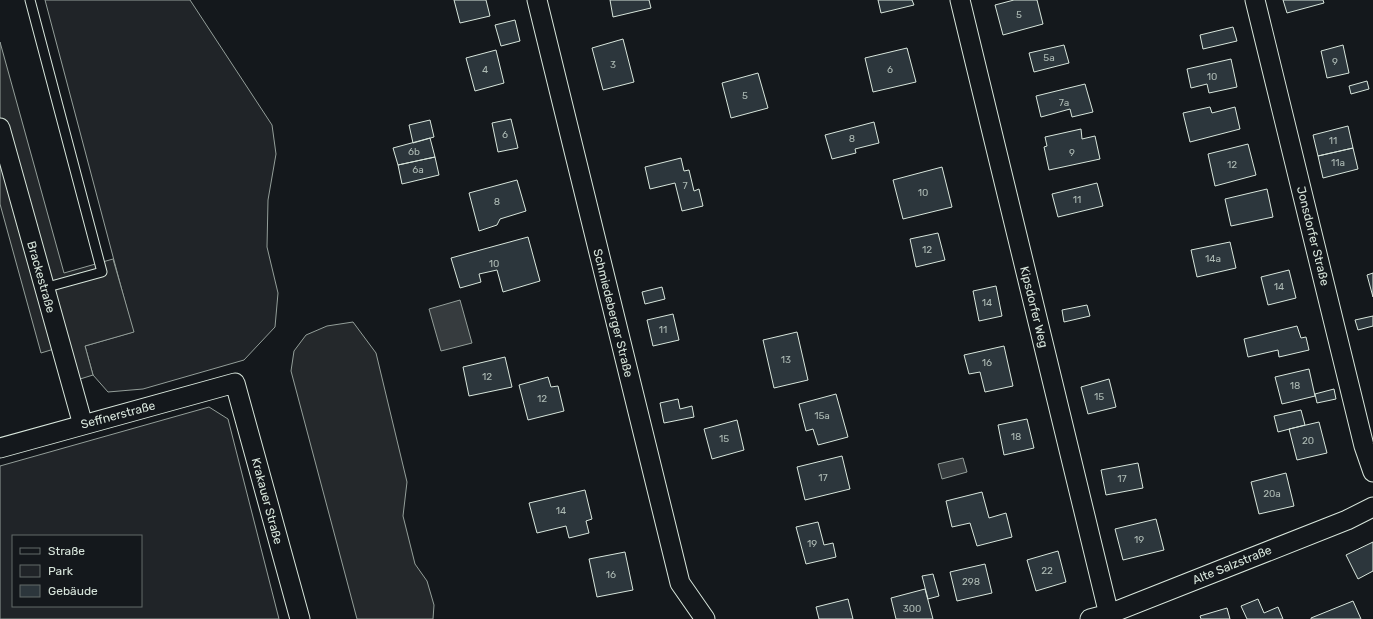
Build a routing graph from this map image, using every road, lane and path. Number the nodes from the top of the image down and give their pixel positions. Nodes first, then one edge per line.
1 (30, 0) edge
2 (537, 0) edge
3 (960, 0) edge
4 (1255, 0) edge
5 (0, 128) edge
6 (44, 288) junction
7 (235, 383) joint
8 (83, 425) junction
9 (0, 448) edge
10 (1373, 472) edge
11 (1373, 507) edge
12 (1110, 617) edge
13 (300, 619) edge
14 (705, 619) edge
15 (1090, 619) edge

1 - 6 lane
2 - 14 street, Schmiedeberger Straße
3 - 12 street, Kipsdorfer Weg
4 - 10 street, Jonsdorfer Straße
5 - 6 street, Brackestraße
6 - 8 street, Brackestraße
7 - 8 street, Seffnerstraße
7 - 13 street, Krakauer Straße
8 - 9 street, Seffnerstraße
11 - 12 street, Alte Salzstraße
12 - 15 street, Alte Salzstraße

